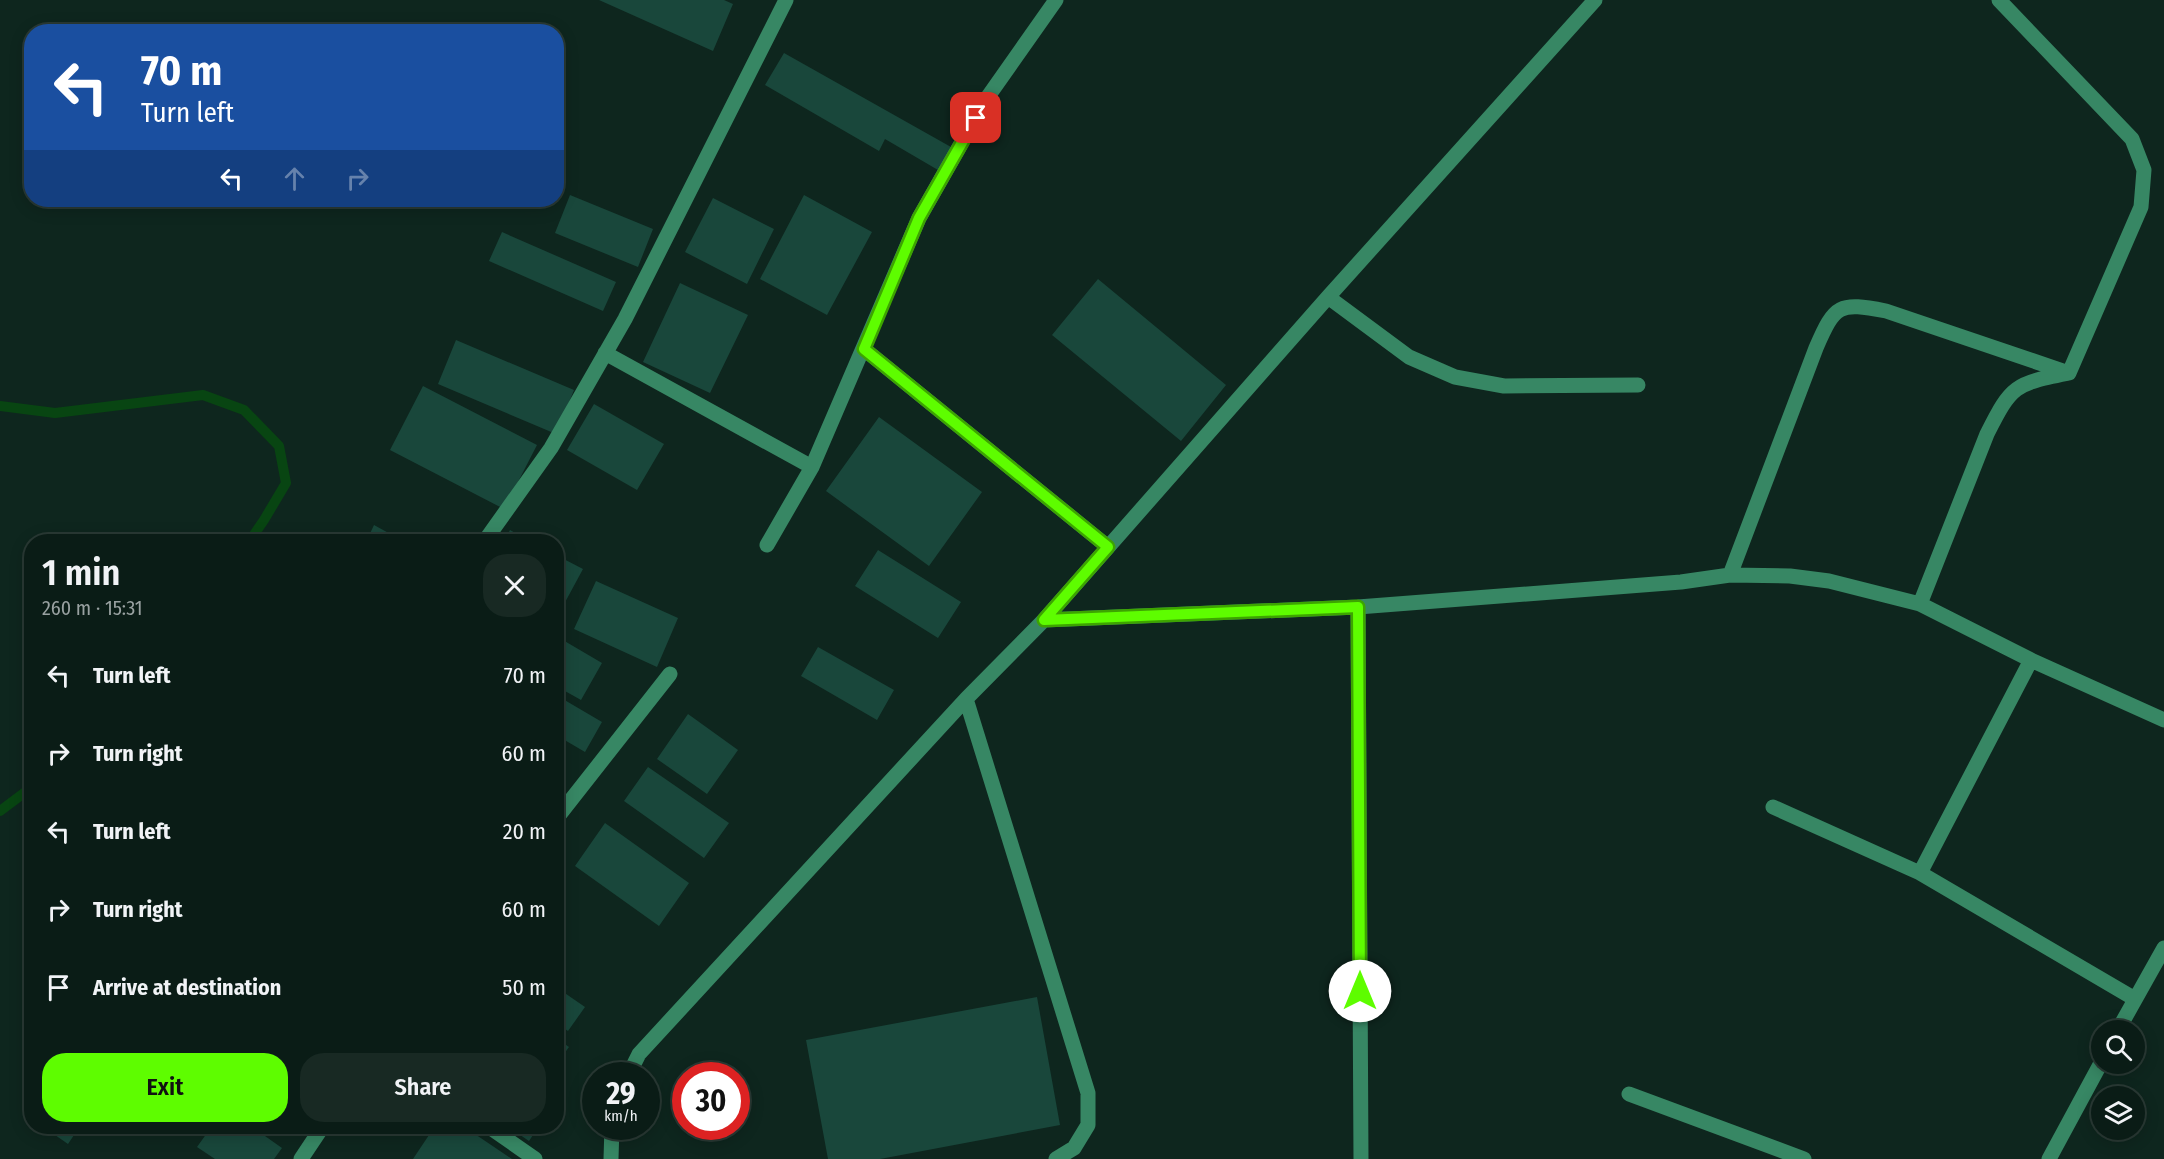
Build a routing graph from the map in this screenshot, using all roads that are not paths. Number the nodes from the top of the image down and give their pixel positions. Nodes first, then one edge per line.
1 (786, 0) edge
2 (1056, 0) edge
3 (1595, 0) edge
4 (1999, 0) edge
5 (1328, 297) junction
6 (864, 349) junction
7 (605, 353) junction
8 (2069, 373) junction
9 (1638, 385) dead end
10 (812, 467) junction
11 (489, 534) edge
12 (766, 545) dead end
13 (1108, 547) junction
14 (1730, 575) junction
15 (1920, 604) junction
16 (1358, 607) junction
17 (1044, 620) junction
18 (2031, 660) junction
19 (670, 674) dead end
20 (966, 699) junction
21 (2164, 720) edge
22 (1773, 807) dead end
23 (564, 809) edge
24 (1920, 873) junction
25 (2164, 948) edge
26 (2135, 999) junction
27 (2123, 1020) edge
28 (635, 1062) edge
29 (2095, 1074) edge
30 (1629, 1094) dead end
31 (318, 1134) edge
32 (499, 1134) edge
33 (612, 1140) edge
34 (301, 1159) edge
35 (535, 1159) edge
36 (611, 1159) edge
37 (1056, 1159) edge
38 (1361, 1159) edge
39 (1804, 1159) edge
40 (2049, 1159) edge

1 - 7 street
2 - 6 street
3 - 5 street
4 - 8 street
5 - 9 street
5 - 13 street
6 - 10 street
6 - 13 street
7 - 10 street
7 - 11 street
8 - 14 street
8 - 15 street
10 - 12 street
13 - 17 street
14 - 15 street
14 - 16 street
15 - 18 street
16 - 17 street
16 - 38 street
17 - 20 street
18 - 21 street
18 - 24 street
19 - 23 street
20 - 28 street
20 - 37 street
22 - 24 street
24 - 26 street
25 - 26 street
26 - 27 street
29 - 40 street
30 - 39 street
31 - 34 street
32 - 35 street
33 - 36 street

